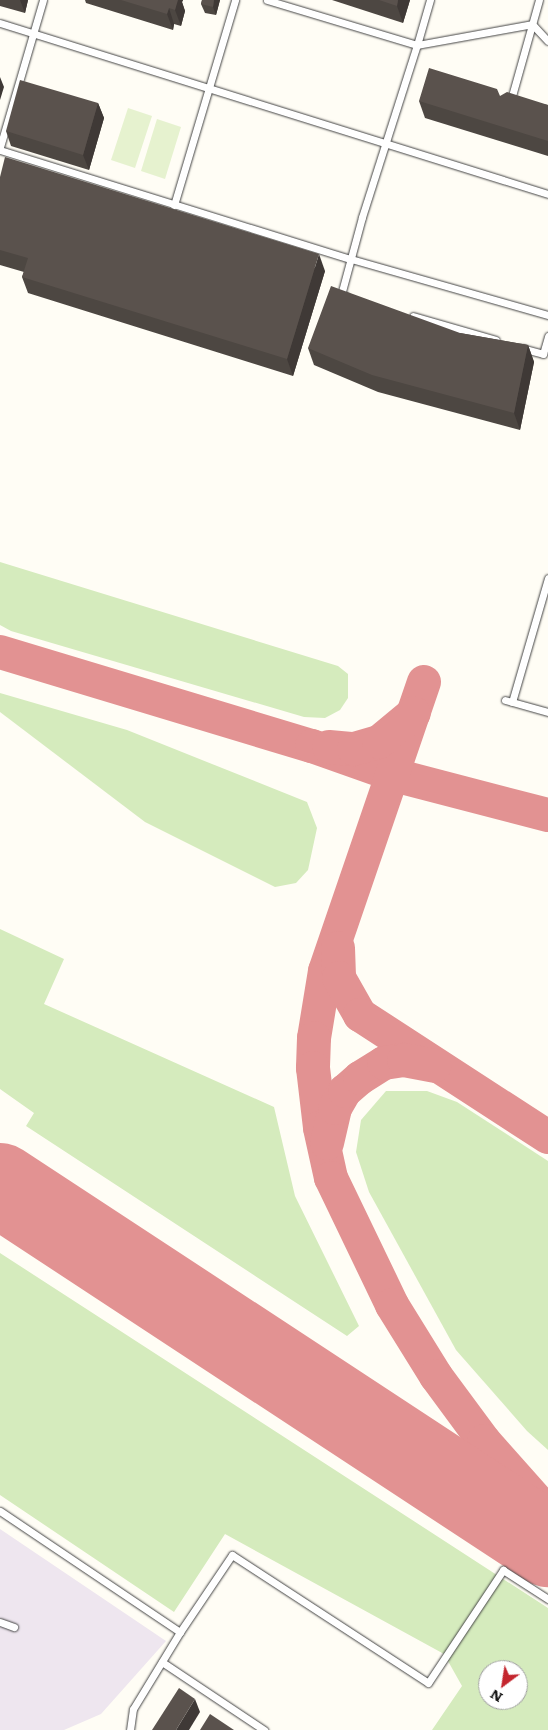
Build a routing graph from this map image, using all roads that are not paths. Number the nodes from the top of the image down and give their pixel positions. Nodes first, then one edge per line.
1 (43, 0) edge
2 (236, 0) edge
3 (267, 0) edge
4 (430, 0) edge
5 (539, 0) edge
6 (0, 23) edge
7 (532, 24) junction
8 (33, 32) junction
9 (548, 41) edge
10 (417, 46) junction
11 (210, 87) junction
12 (508, 108) edge
13 (385, 145) junction
14 (0, 149) edge
15 (548, 194) edge
16 (174, 205) junction
17 (350, 259) junction
18 (351, 298) edge
19 (408, 315) edge
20 (548, 315) edge
21 (548, 336) edge
22 (504, 343) edge
23 (514, 346) edge
24 (545, 354) edge
25 (548, 578) edge
26 (548, 712) edge
27 (0, 1511) edge
28 (548, 1600) edge
29 (0, 1622) edge
30 (14, 1627) dead end
31 (180, 1632) junction
32 (162, 1662) junction
33 (130, 1730) edge
34 (264, 1730) edge

1 - 8 lane
2 - 11 lane
3 - 10 lane
4 - 10 lane
5 - 7 lane
6 - 8 lane
7 - 9 lane
7 - 10 lane
7 - 12 lane
8 - 11 lane
8 - 14 lane
10 - 13 lane
11 - 13 lane
11 - 16 lane
13 - 15 lane
13 - 17 lane
14 - 16 lane
16 - 17 lane
17 - 18 lane
17 - 20 lane
19 - 22 lane
21 - 24 lane
23 - 24 lane
25 - 26 lane
27 - 31 lane
28 - 31 lane
29 - 30 lane
31 - 32 lane
32 - 33 lane
32 - 34 lane

